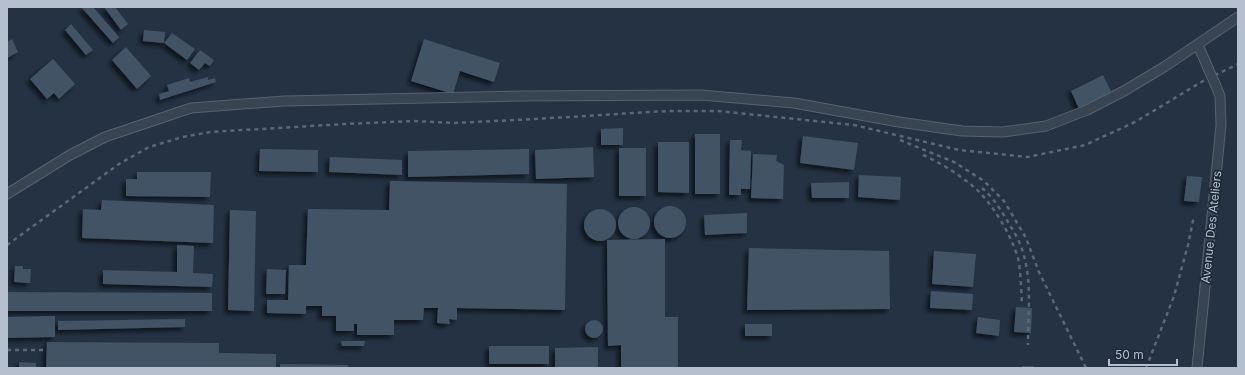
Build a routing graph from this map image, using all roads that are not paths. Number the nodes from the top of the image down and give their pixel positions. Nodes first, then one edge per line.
1 (1238, 17) edge
2 (1198, 45) junction
3 (7, 194) edge
4 (1196, 368) edge

1 - 2 street
2 - 3 street
2 - 4 street, Avenue Des Ateliers, bridge

